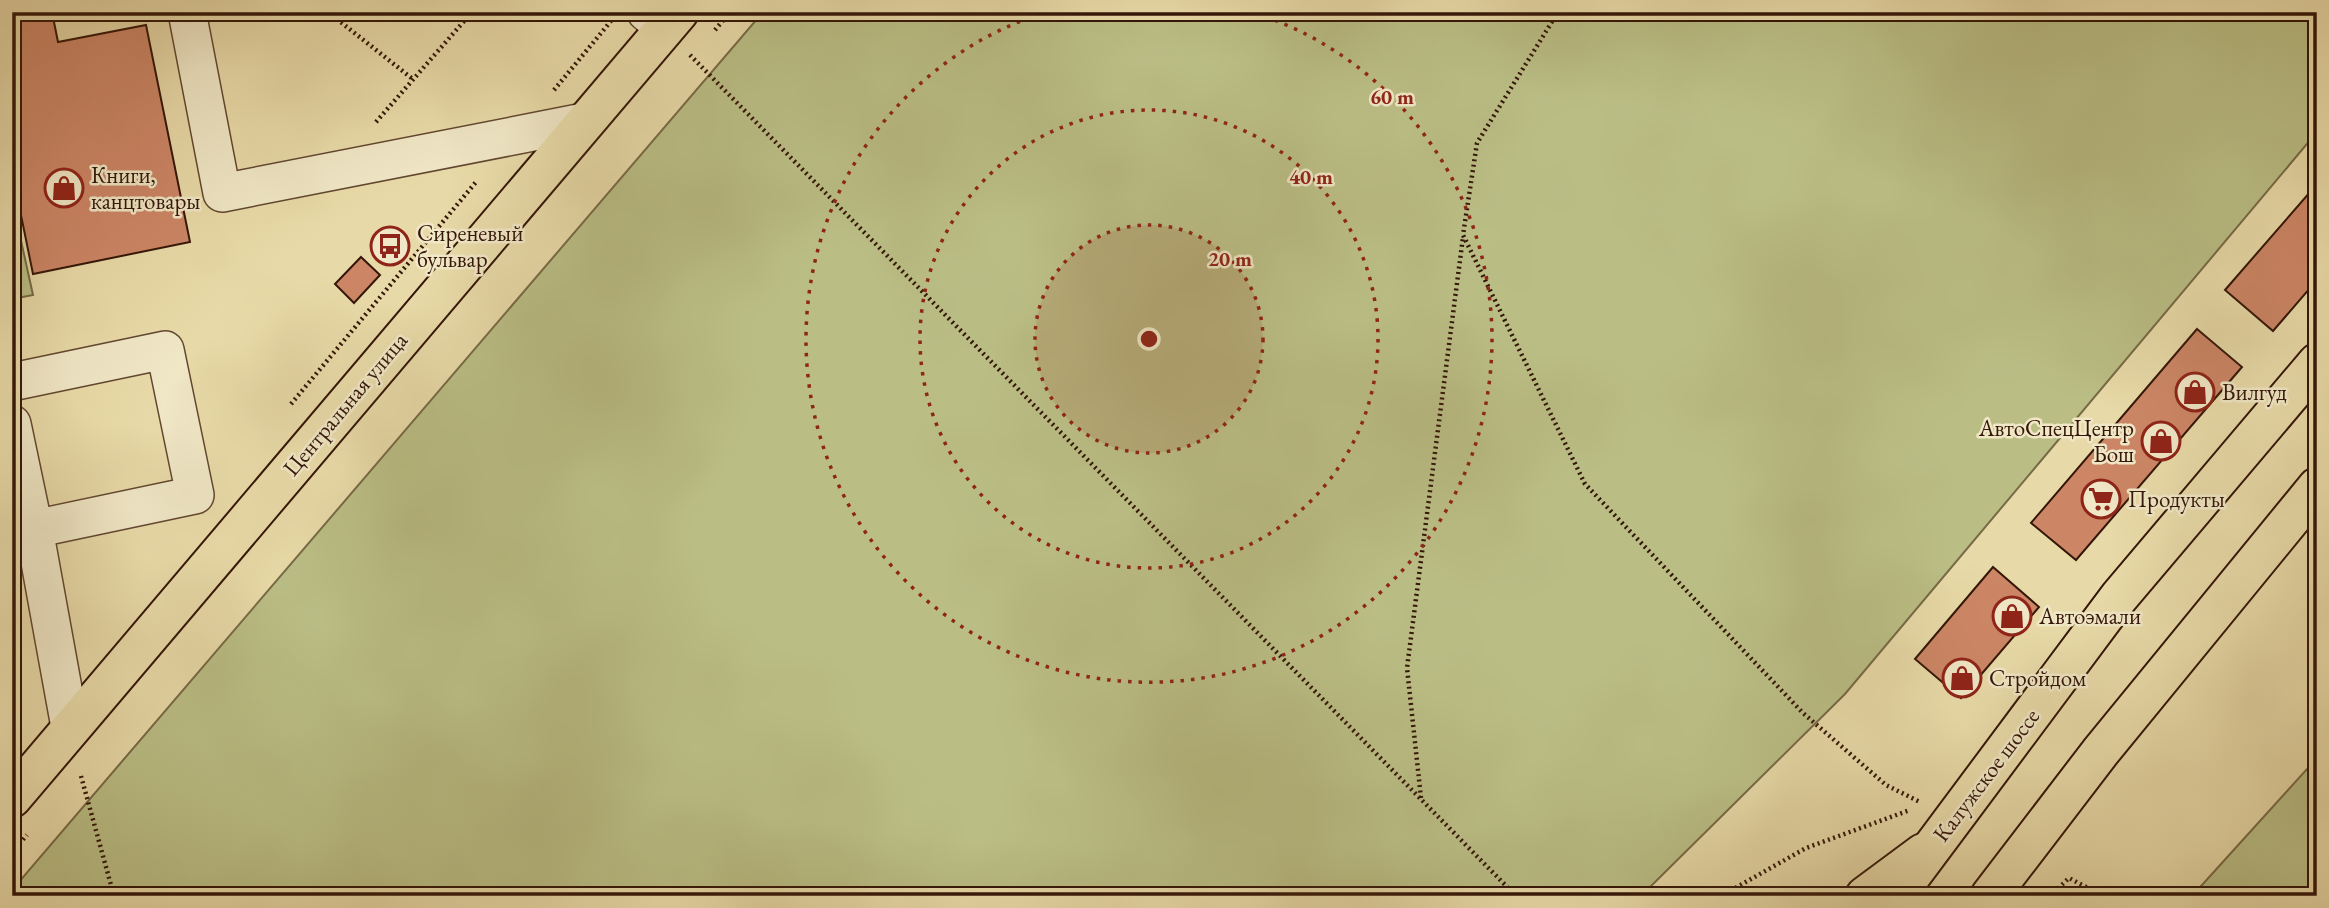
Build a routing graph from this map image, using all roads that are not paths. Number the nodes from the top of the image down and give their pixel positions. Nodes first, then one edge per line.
1 (187, 12) edge
2 (663, 18) edge
3 (584, 122) junction
4 (2317, 363) edge
5 (12, 382) edge
6 (12, 424) edge
7 (2317, 487) edge
8 (34, 529) junction
9 (70, 727) junction
10 (12, 797) edge
11 (1933, 845) junction
12 (1865, 896) edge
13 (1896, 896) edge
14 (1990, 896) edge

1 - 3 lane
2 - 3 main road, Центральная улица
3 - 9 main road, Центральная улица
4 - 11 main road, Калужское шоссе
5 - 8 lane
6 - 8 lane
7 - 14 main road
8 - 9 lane
9 - 10 main road, Центральная улица
11 - 12 main road
11 - 13 main road, Калужское шоссе

